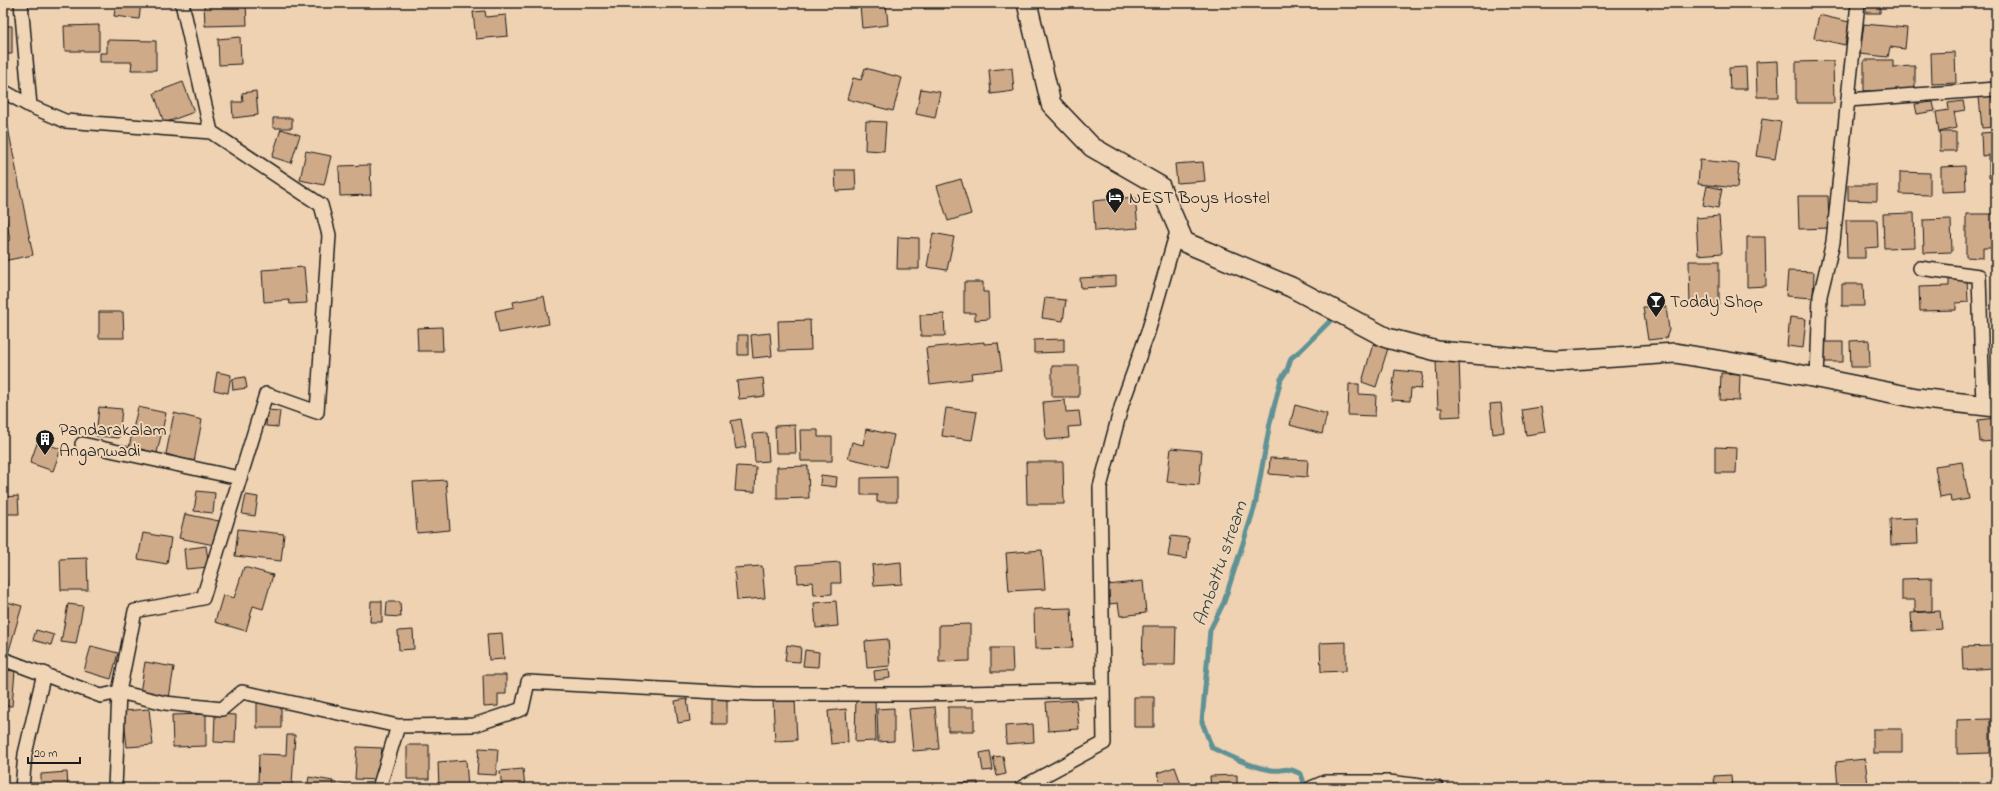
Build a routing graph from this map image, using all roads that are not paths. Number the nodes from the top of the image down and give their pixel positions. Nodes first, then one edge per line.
1 (21, 3) edge
2 (182, 3) edge
3 (1027, 3) edge
4 (1858, 3) edge
5 (1996, 89) edge
6 (3, 91) edge
7 (1848, 100) junction
8 (30, 106) junction
9 (211, 132) junction
10 (1178, 228) junction
11 (1920, 268) dead end
12 (1816, 378) junction
13 (1989, 406) edge
14 (82, 444) dead end
15 (239, 478) junction
16 (3, 659) edge
17 (44, 673) junction
18 (1103, 690) junction
19 (119, 692) junction
20 (398, 726) junction
21 (22, 788) edge
22 (115, 788) edge
23 (378, 788) edge
24 (1021, 788) edge
25 (1311, 788) edge
26 (1437, 788) edge

1 - 8 street
2 - 9 street
3 - 10 street
4 - 7 street
5 - 7 street
6 - 8 street
7 - 12 street
8 - 9 street
9 - 15 street
10 - 12 street
10 - 18 street
11 - 13 street
12 - 13 street
14 - 15 street
15 - 19 street
16 - 17 street
17 - 19 street
17 - 21 street
18 - 20 street
18 - 24 street
19 - 20 street
19 - 22 street
20 - 23 street
25 - 26 street

